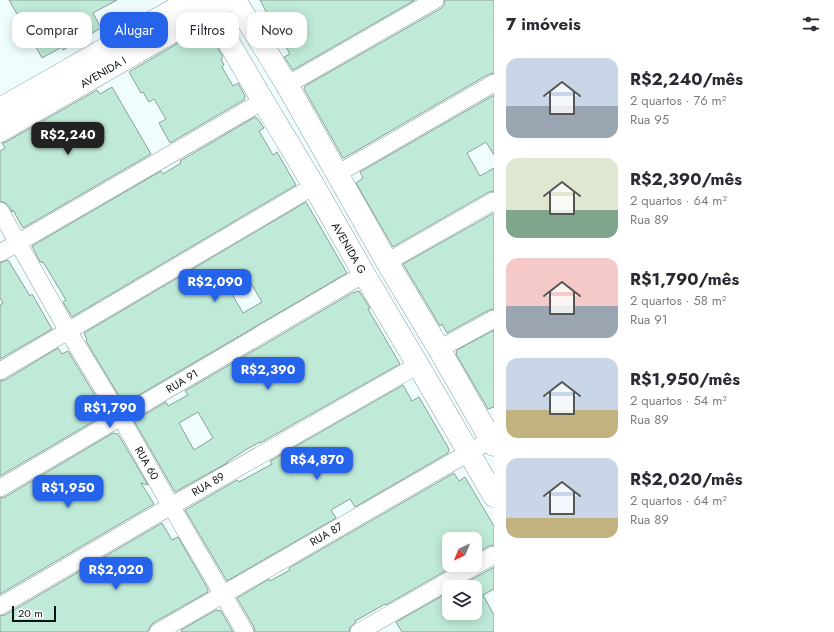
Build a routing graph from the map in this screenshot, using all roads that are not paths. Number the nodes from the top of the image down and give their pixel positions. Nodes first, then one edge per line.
1 (235, 0) edge
2 (435, 0) edge
3 (208, 2) edge
4 (494, 83) edge
5 (287, 85) junction
6 (263, 101) junction
7 (0, 109) edge
8 (0, 131) edge
9 (338, 174) junction
10 (314, 186) junction
11 (494, 201) edge
12 (0, 211) edge
13 (18, 243) junction
14 (0, 253) edge
15 (386, 262) junction
16 (364, 274) junction
17 (494, 319) edge
18 (68, 331) junction
19 (439, 350) junction
20 (418, 365) junction
21 (0, 370) edge
22 (121, 418) junction
23 (493, 441) edge
24 (469, 452) junction
25 (0, 488) edge
26 (494, 496) edge
27 (171, 506) junction
28 (494, 555) edge
29 (223, 594) junction
30 (0, 606) edge
31 (158, 632) edge
32 (245, 632) edge
33 (359, 632) edge

1 - 5 street
2 - 5 street
3 - 6 street, AVENIDA G
3 - 7 street, AVENIDA I
3 - 8 street, AVENIDA I
4 - 9 street
5 - 9 street
6 - 10 street, AVENIDA G
6 - 13 street
9 - 15 street
10 - 16 street, AVENIDA G
10 - 18 street
11 - 15 street
12 - 13 street, RUA 60
13 - 14 street
13 - 18 street, RUA 60
15 - 19 street
16 - 20 street, AVENIDA G
16 - 22 street, RUA 91
17 - 19 street
18 - 21 street
18 - 22 street, RUA 60
19 - 23 street
20 - 24 street, AVENIDA G
20 - 27 street, RUA 89
22 - 25 street, RUA 91
22 - 27 street, RUA 60
23 - 24 street, RUA 87
24 - 26 street, AVENIDA G
24 - 29 street, RUA 87
27 - 29 street, RUA 60
27 - 30 street, RUA 89
28 - 33 street
29 - 31 street, RUA 87
29 - 32 street, RUA 60

